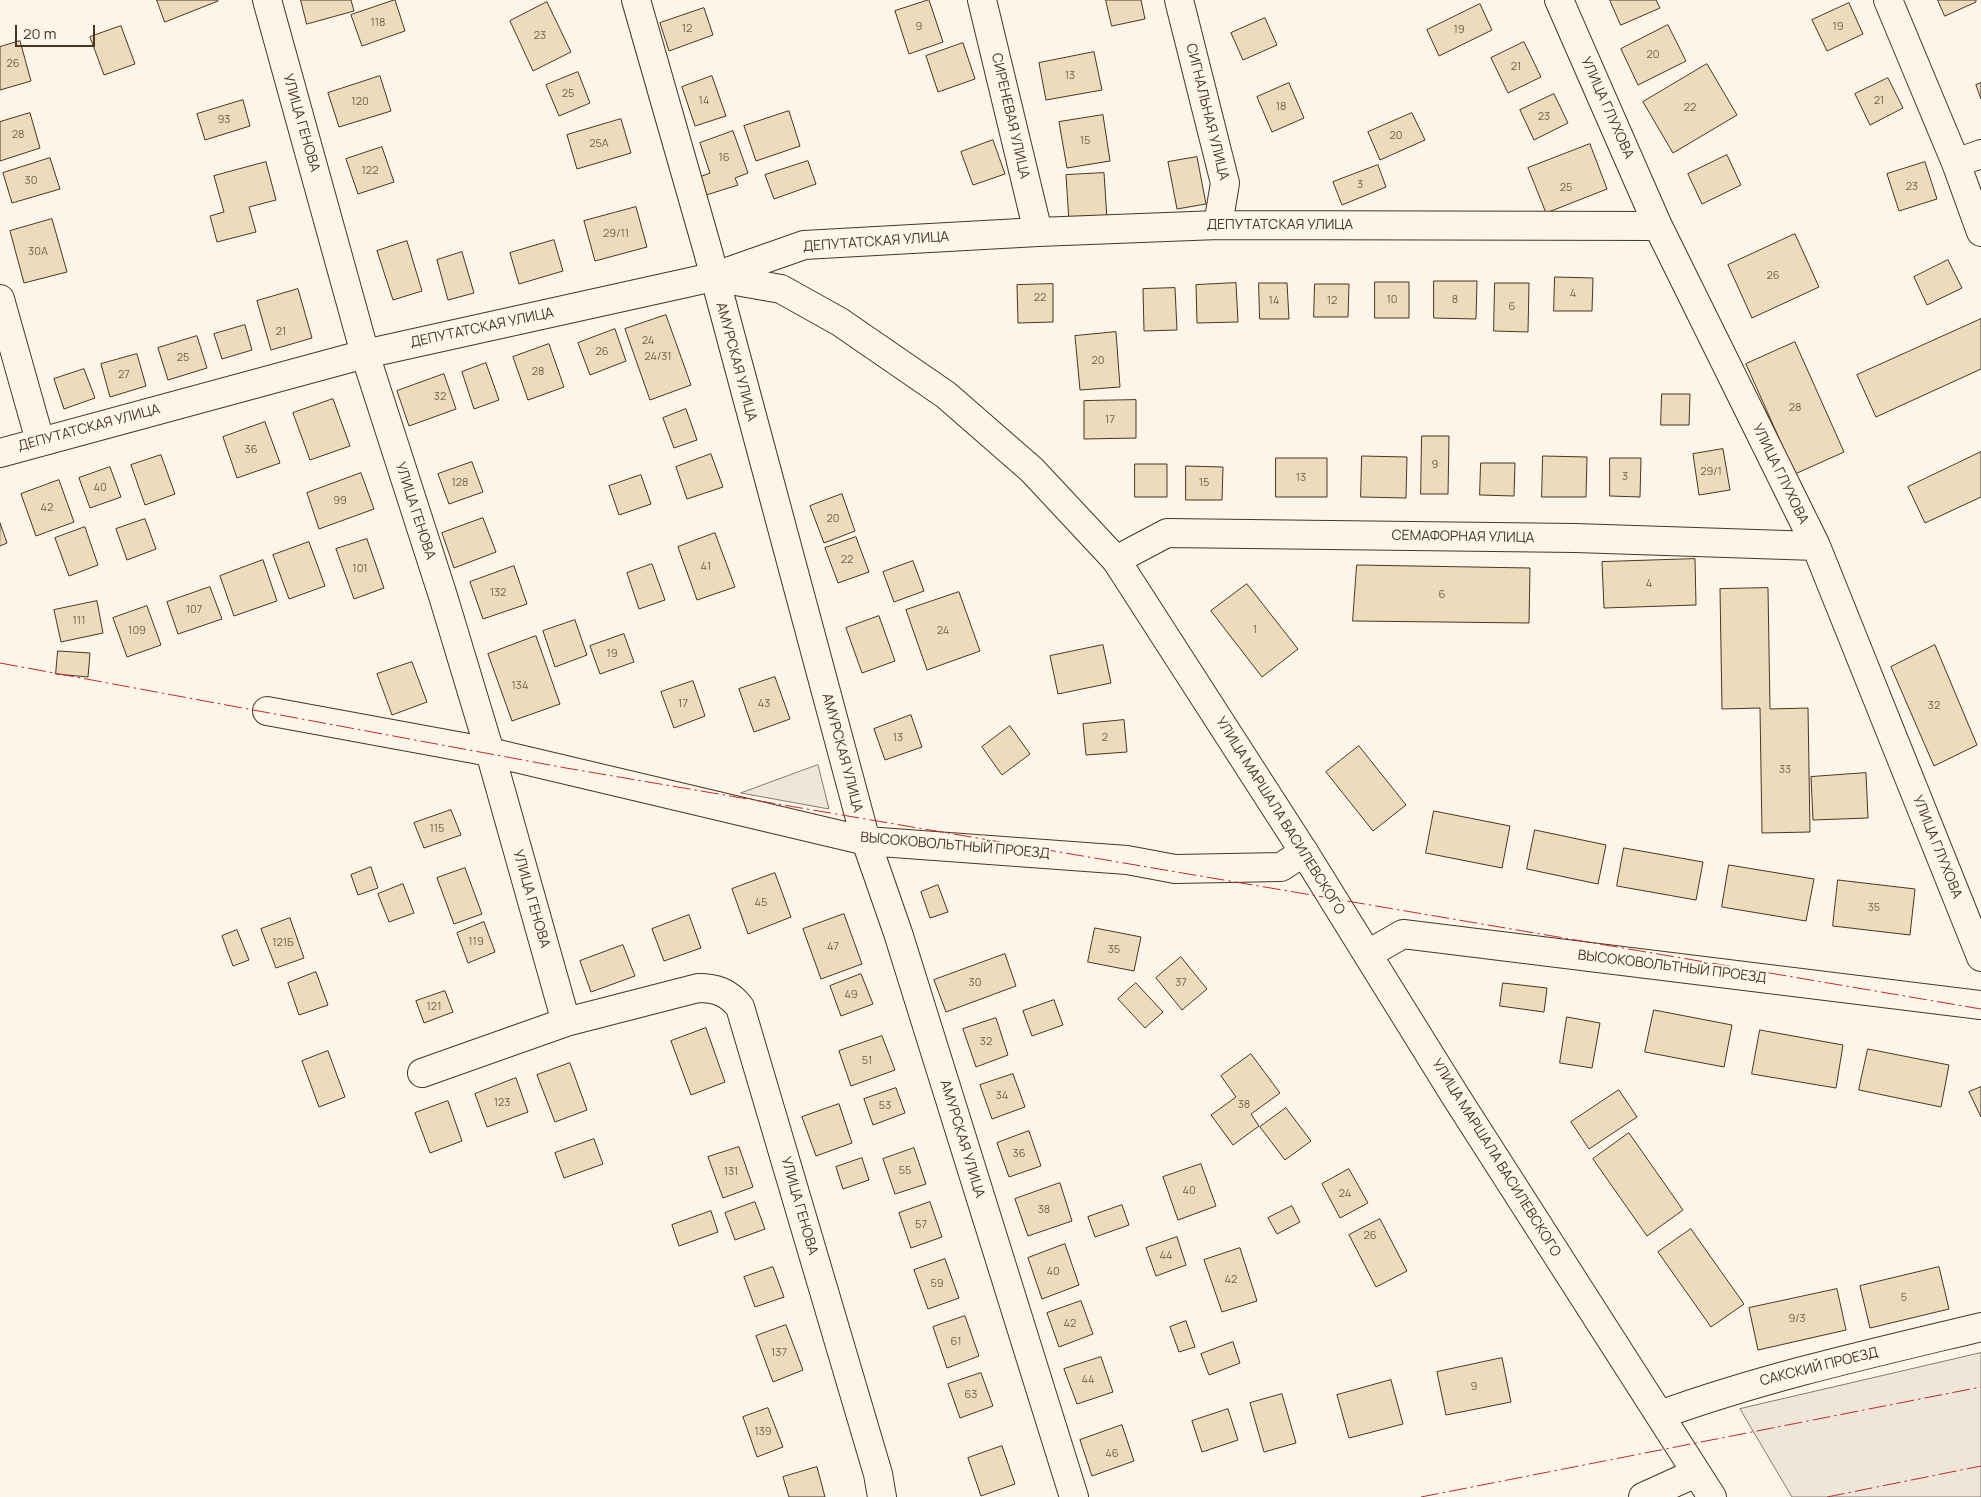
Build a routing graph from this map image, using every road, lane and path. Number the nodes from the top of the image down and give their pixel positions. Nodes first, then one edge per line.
1 (267, 0) edge
2 (636, 0) edge
3 (982, 0) edge
4 (1179, 0) edge
5 (1559, 0) edge
6 (1888, 0) edge
7 (1981, 154) edge
8 (1956, 164) junction
9 (1218, 225) junction
10 (1658, 226) junction
11 (1038, 232) junction
12 (1981, 232) edge
13 (713, 277) junction
14 (0, 298) edge
15 (365, 354) junction
16 (40, 442) junction
17 (0, 453) edge
18 (1816, 546) junction
19 (1116, 560) junction
20 (267, 711) dead end
21 (490, 752) junction
22 (866, 841) junction
23 (1304, 852) junction
24 (1368, 954) junction
25 (1981, 957) edge
26 (1981, 1005) edge
27 (566, 1022) junction
28 (422, 1073) dead end
29 (1981, 1327) edge
30 (1660, 1415) junction
31 (1696, 1473) junction
32 (882, 1497) edge
33 (1074, 1497) edge
34 (1643, 1497) edge
35 (1712, 1497) edge

1 - 15 street, УЛИЦА ГЕНОВА
2 - 13 street, АМУРСКАЯ УЛИЦА
3 - 11 street, СИРЕНЕВАЯ УЛИЦА
4 - 9 street, СИГНАЛЬНАЯ УЛИЦА
5 - 10 street, УЛИЦА ГЛУХОВА
6 - 8 street
7 - 8 street
8 - 12 street
9 - 10 street, ДЕПУТАТСКАЯ УЛИЦА
9 - 11 street, ДЕПУТАТСКАЯ УЛИЦА
10 - 18 street, УЛИЦА ГЛУХОВА
11 - 13 street, ДЕПУТАТСКАЯ УЛИЦА
13 - 15 street, ДЕПУТАТСКАЯ УЛИЦА
13 - 19 street, УЛИЦА МАРШАЛА ВАСИЛЕВСКОГО
13 - 22 street, АМУРСКАЯ УЛИЦА
14 - 16 street
15 - 16 street, ДЕПУТАТСКАЯ УЛИЦА
15 - 21 street, УЛИЦА ГЕНОВА
16 - 17 street, ДЕПУТАТСКАЯ УЛИЦА
18 - 19 street, СЕМАФОРНАЯ УЛИЦА
18 - 25 street, УЛИЦА ГЛУХОВА
19 - 23 street, УЛИЦА МАРШАЛА ВАСИЛЕВСКОГО
20 - 21 street, ВЫСОКОВОЛЬТНЫЙ ПРОЕЗД
21 - 22 street, ВЫСОКОВОЛЬТНЫЙ ПРОЕЗД
21 - 27 street, УЛИЦА ГЕНОВА
22 - 23 street, ВЫСОКОВОЛЬТНЫЙ ПРОЕЗД
22 - 33 street, АМУРСКАЯ УЛИЦА
23 - 24 street, УЛИЦА МАРШАЛА ВАСИЛЕВСКОГО
24 - 26 street, ВЫСОКОВОЛЬТНЫЙ ПРОЕЗД
24 - 30 street, УЛИЦА МАРШАЛА ВАСИЛЕВСКОГО
27 - 28 street, УЛИЦА ГЕНОВА
27 - 32 street, УЛИЦА ГЕНОВА
29 - 30 street, САКСКИЙ ПРОЕЗД
30 - 31 street, УЛИЦА МАРШАЛА ВАСИЛЕВСКОГО
31 - 34 street
31 - 35 street, УЛИЦА МАРШАЛА ВАСИЛЕВСКОГО

